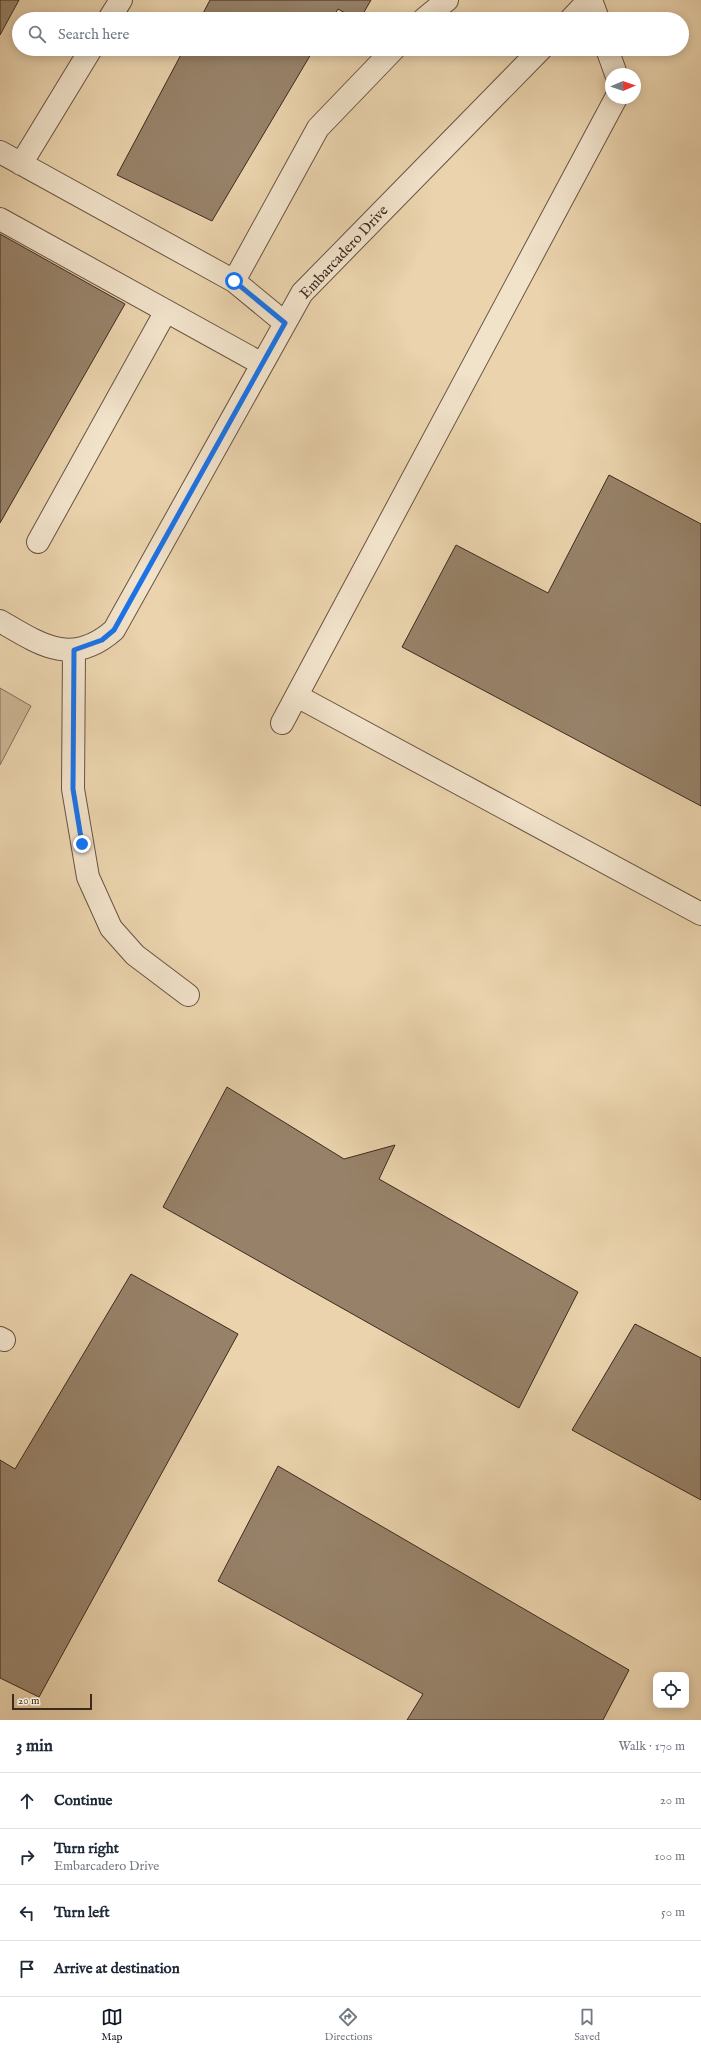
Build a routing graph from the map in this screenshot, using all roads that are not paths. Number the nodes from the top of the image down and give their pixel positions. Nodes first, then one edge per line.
1 (121, 0) edge
2 (447, 0) edge
3 (590, 0) edge
4 (113, 12) edge
5 (432, 12) edge
6 (578, 12) edge
7 (595, 12) edge
8 (87, 56) edge
9 (387, 56) edge
10 (534, 56) edge
11 (610, 56) edge
12 (614, 68) edge
13 (613, 104) edge
14 (0, 152) edge
15 (21, 164) junction
16 (0, 219) edge
17 (234, 281) junction
18 (166, 311) junction
19 (285, 323) junction
20 (262, 364) junction
21 (38, 542) dead end
22 (3, 630) edge
23 (74, 650) junction
24 (297, 696) junction
25 (282, 722) dead end
26 (701, 914) edge
27 (188, 995) dead end

1 - 4 street
2 - 5 street
3 - 6 street
3 - 7 street
8 - 15 street
9 - 17 street
10 - 19 street, Embarcadero Drive
11 - 12 street
13 - 24 street
14 - 15 street
15 - 17 street
16 - 18 street
17 - 19 street
18 - 20 street
18 - 21 street
19 - 20 street, Embarcadero Drive
20 - 23 street, Embarcadero Drive
22 - 23 street, Embarcadero Drive
23 - 27 street
24 - 25 street
24 - 26 street

